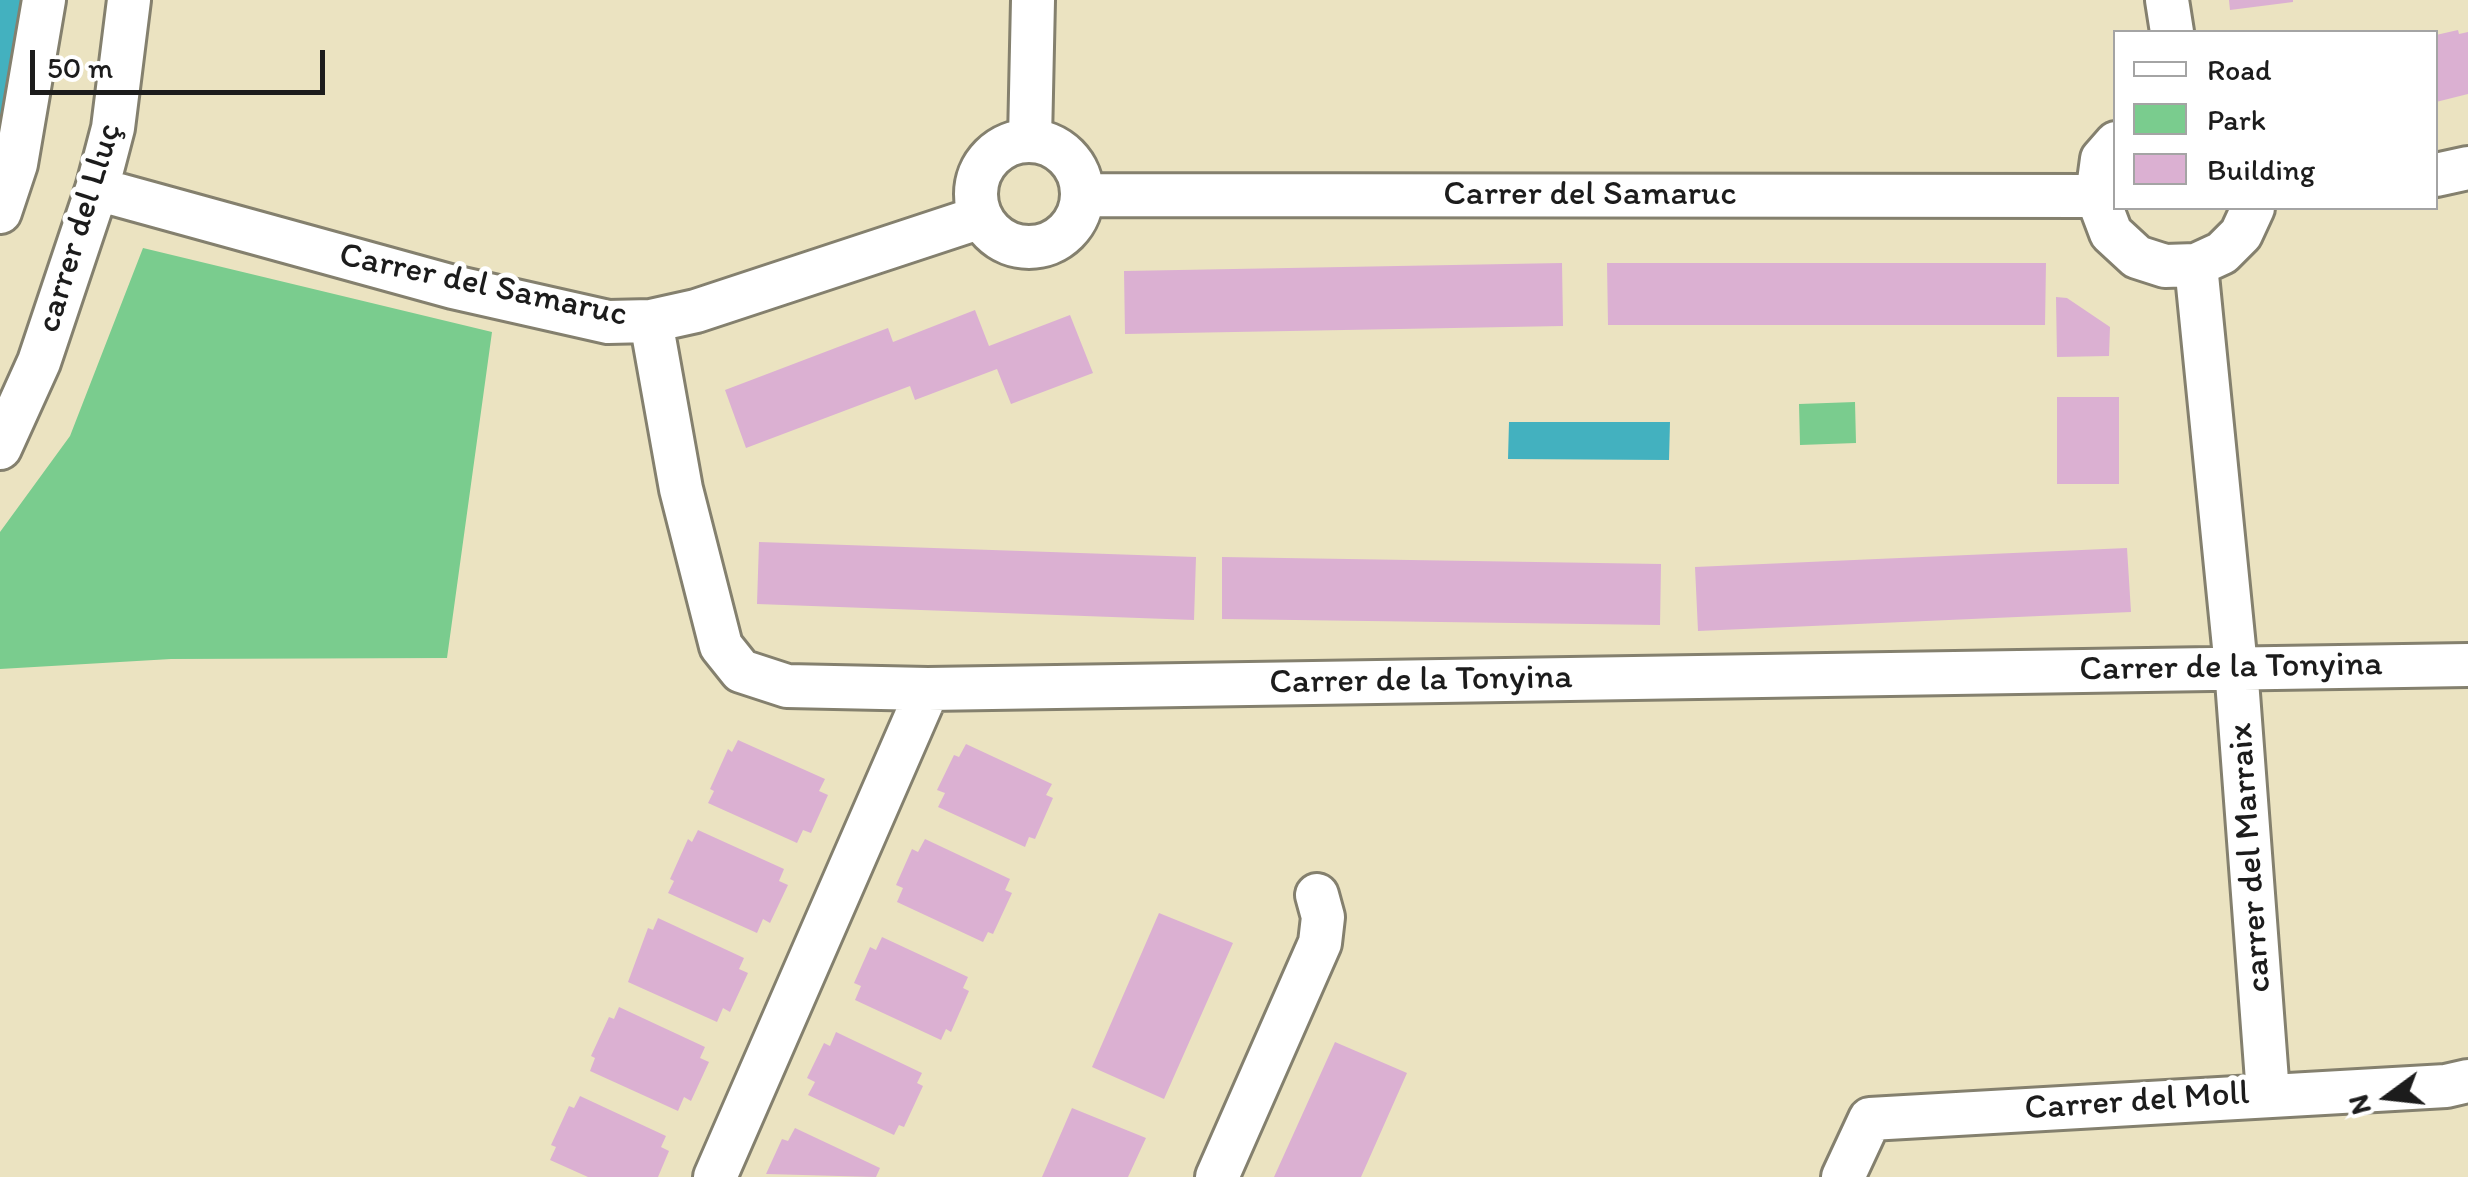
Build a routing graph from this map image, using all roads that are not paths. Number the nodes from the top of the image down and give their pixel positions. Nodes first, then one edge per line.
1 (44, 0) edge
2 (128, 0) edge
3 (1033, 0) edge
4 (2166, 0) edge
5 (2172, 30) edge
6 (1030, 140) junction
7 (2113, 146) edge
8 (2468, 168) edge
9 (2438, 176) edge
10 (98, 189) junction
11 (1083, 194) junction
12 (2097, 196) junction
13 (2252, 210) edge
14 (0, 212) edge
15 (980, 216) junction
16 (2196, 265) junction
17 (651, 322) junction
18 (0, 448) edge
19 (2468, 665) edge
20 (2236, 667) junction
21 (928, 689) junction
22 (1317, 895) dead end
23 (2468, 1081) edge
24 (2268, 1094) junction
25 (715, 1177) edge
26 (1217, 1177) edge
27 (1843, 1177) edge

1 - 14 street
2 - 10 street, carrer del Lluç
3 - 6 street
4 - 5 street
6 - 11 street
6 - 15 street
7 - 12 street
8 - 9 street
10 - 17 street, Carrer del Samaruc
10 - 18 street, carrer del Lluç
11 - 12 street, Carrer del Samaruc
11 - 15 street
12 - 16 street
13 - 16 street
15 - 17 street, Carrer del Samaruc
16 - 20 street, carrer del Marraix
17 - 21 street, Carrer de la Tonyina
19 - 20 street, Carrer de la Tonyina
20 - 21 street, Carrer de la Tonyina
20 - 24 street, carrer del Marraix
21 - 25 street
22 - 26 street
23 - 24 street, Carrer del Moll
24 - 27 street, Carrer del Moll

